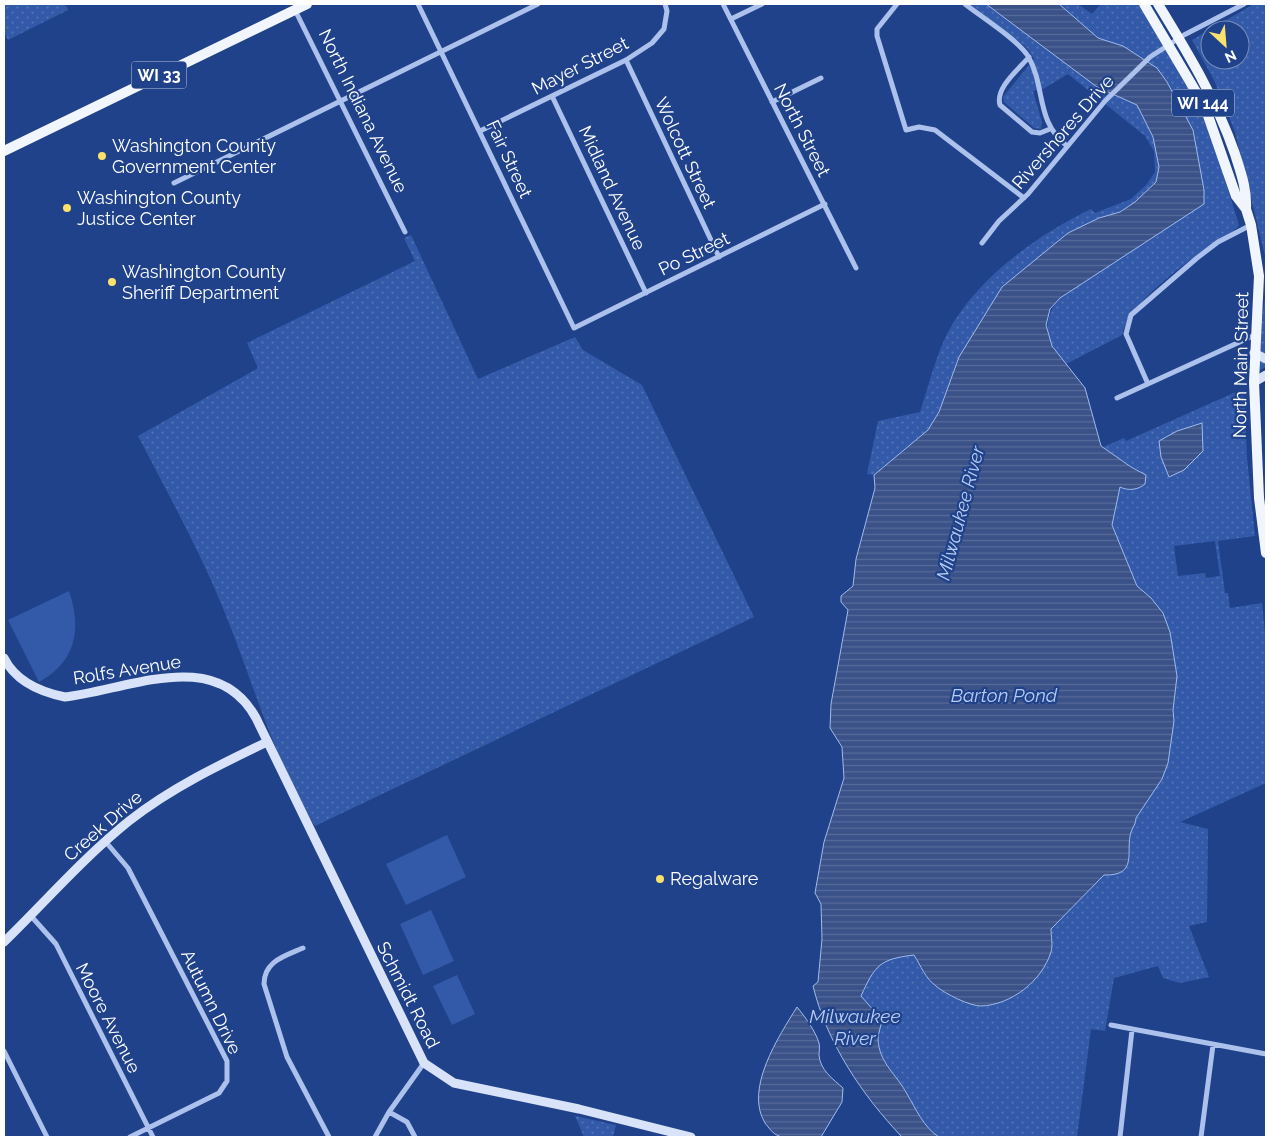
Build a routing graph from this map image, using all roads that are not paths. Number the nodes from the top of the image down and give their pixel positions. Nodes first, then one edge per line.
1 (307, 4) edge
2 (418, 4) edge
3 (538, 4) edge
4 (664, 4) edge
5 (723, 4) edge
6 (762, 4) edge
7 (897, 4) edge
8 (964, 4) edge
9 (1144, 4) edge
10 (1158, 4) edge
11 (1244, 4) edge
12 (293, 7) edge
13 (730, 19) junction
14 (1179, 38) junction
15 (1169, 44) junction
16 (441, 50) junction
17 (1029, 57) junction
18 (626, 60) junction
19 (821, 78) dead end
20 (552, 96) junction
21 (340, 101) junction
22 (772, 102) junction
23 (1050, 129) junction
24 (480, 131) junction
25 (1068, 146) junction
26 (4, 150) edge
27 (174, 183) dead end
28 (1024, 198) junction
29 (825, 204) junction
30 (1246, 209) junction
31 (1251, 224) junction
32 (404, 232) dead end
33 (982, 243) dead end
34 (719, 258) junction
35 (856, 268) dead end
36 (646, 293) junction
37 (574, 328) joint
38 (1256, 334) junction
39 (1254, 353) junction
40 (1266, 359) edge
41 (1266, 375) edge
42 (1254, 382) junction
43 (1148, 384) junction
44 (1116, 398) dead end
45 (1266, 553) edge
46 (4, 658) edge
47 (267, 742) junction
48 (105, 841) junction
49 (31, 916) junction
50 (4, 942) edge
51 (303, 948) dead end
52 (1111, 1025) dead end
53 (1132, 1030) junction
54 (1212, 1045) junction
55 (4, 1051) edge
56 (1266, 1054) edge
57 (424, 1063) junction
58 (389, 1112) junction
59 (148, 1128) junction
60 (47, 1137) edge
61 (130, 1137) edge
62 (153, 1137) edge
63 (329, 1137) edge
64 (375, 1137) edge
65 (415, 1137) edge
66 (691, 1137) edge
67 (1120, 1137) edge
68 (1201, 1137) edge

1 - 12 main road, WI 33
2 - 16 street, Fair Street
3 - 16 street
4 - 18 street, Mayer Street
5 - 13 street, North Street
6 - 13 street
7 - 28 street
8 - 17 street
9 - 15 main road, North Main Street / WI 144
10 - 14 main road, North Main Street / WI 144
11 - 14 street, Rivershores Drive
12 - 21 street, North Indiana Avenue
12 - 26 main road, WI 33
13 - 22 street, North Street
14 - 15 street, Rivershores Drive
14 - 30 main road, North Main Street / WI 144
15 - 25 street, Rivershores Drive
15 - 30 main road, North Main Street / WI 144
16 - 21 street
16 - 24 street, Fair Street
17 - 23 street
17 - 23 street
18 - 20 street, Mayer Street
18 - 34 street, Wolcott Street
19 - 22 street
20 - 24 street, Mayer Street
20 - 36 street, Midland Avenue
21 - 27 street
21 - 32 street, North Indiana Avenue
22 - 29 street, North Street
23 - 25 street
24 - 37 street, Fair Street
25 - 28 street, Rivershores Drive
28 - 33 street, Rivershores Drive
29 - 34 street, Po Street
29 - 35 street, North Street
30 - 31 main road, North Main Street / WI 144
31 - 38 main road, North Main Street / WI 144
31 - 43 street
34 - 36 street, Po Street
36 - 37 street, Po Street
38 - 39 main road, North Main Street / WI 144
38 - 43 street
39 - 40 street
39 - 42 main road, North Main Street / WI 144
41 - 42 street
42 - 45 main road, North Main Street / WI 144
43 - 44 street
46 - 47 street, Rolfs Avenue
47 - 48 street, Creek Drive
47 - 57 street, Schmidt Road
48 - 49 street, Creek Drive
48 - 59 street, Autumn Drive
49 - 50 street, Creek Drive
49 - 59 street, Moore Avenue
51 - 63 street
52 - 53 street
53 - 54 street
53 - 67 street
54 - 56 street
54 - 68 street
55 - 60 street
57 - 58 street
57 - 66 street, Schmidt Road
58 - 64 street
58 - 65 street
59 - 61 street, Autumn Drive
59 - 62 street, Moore Avenue

